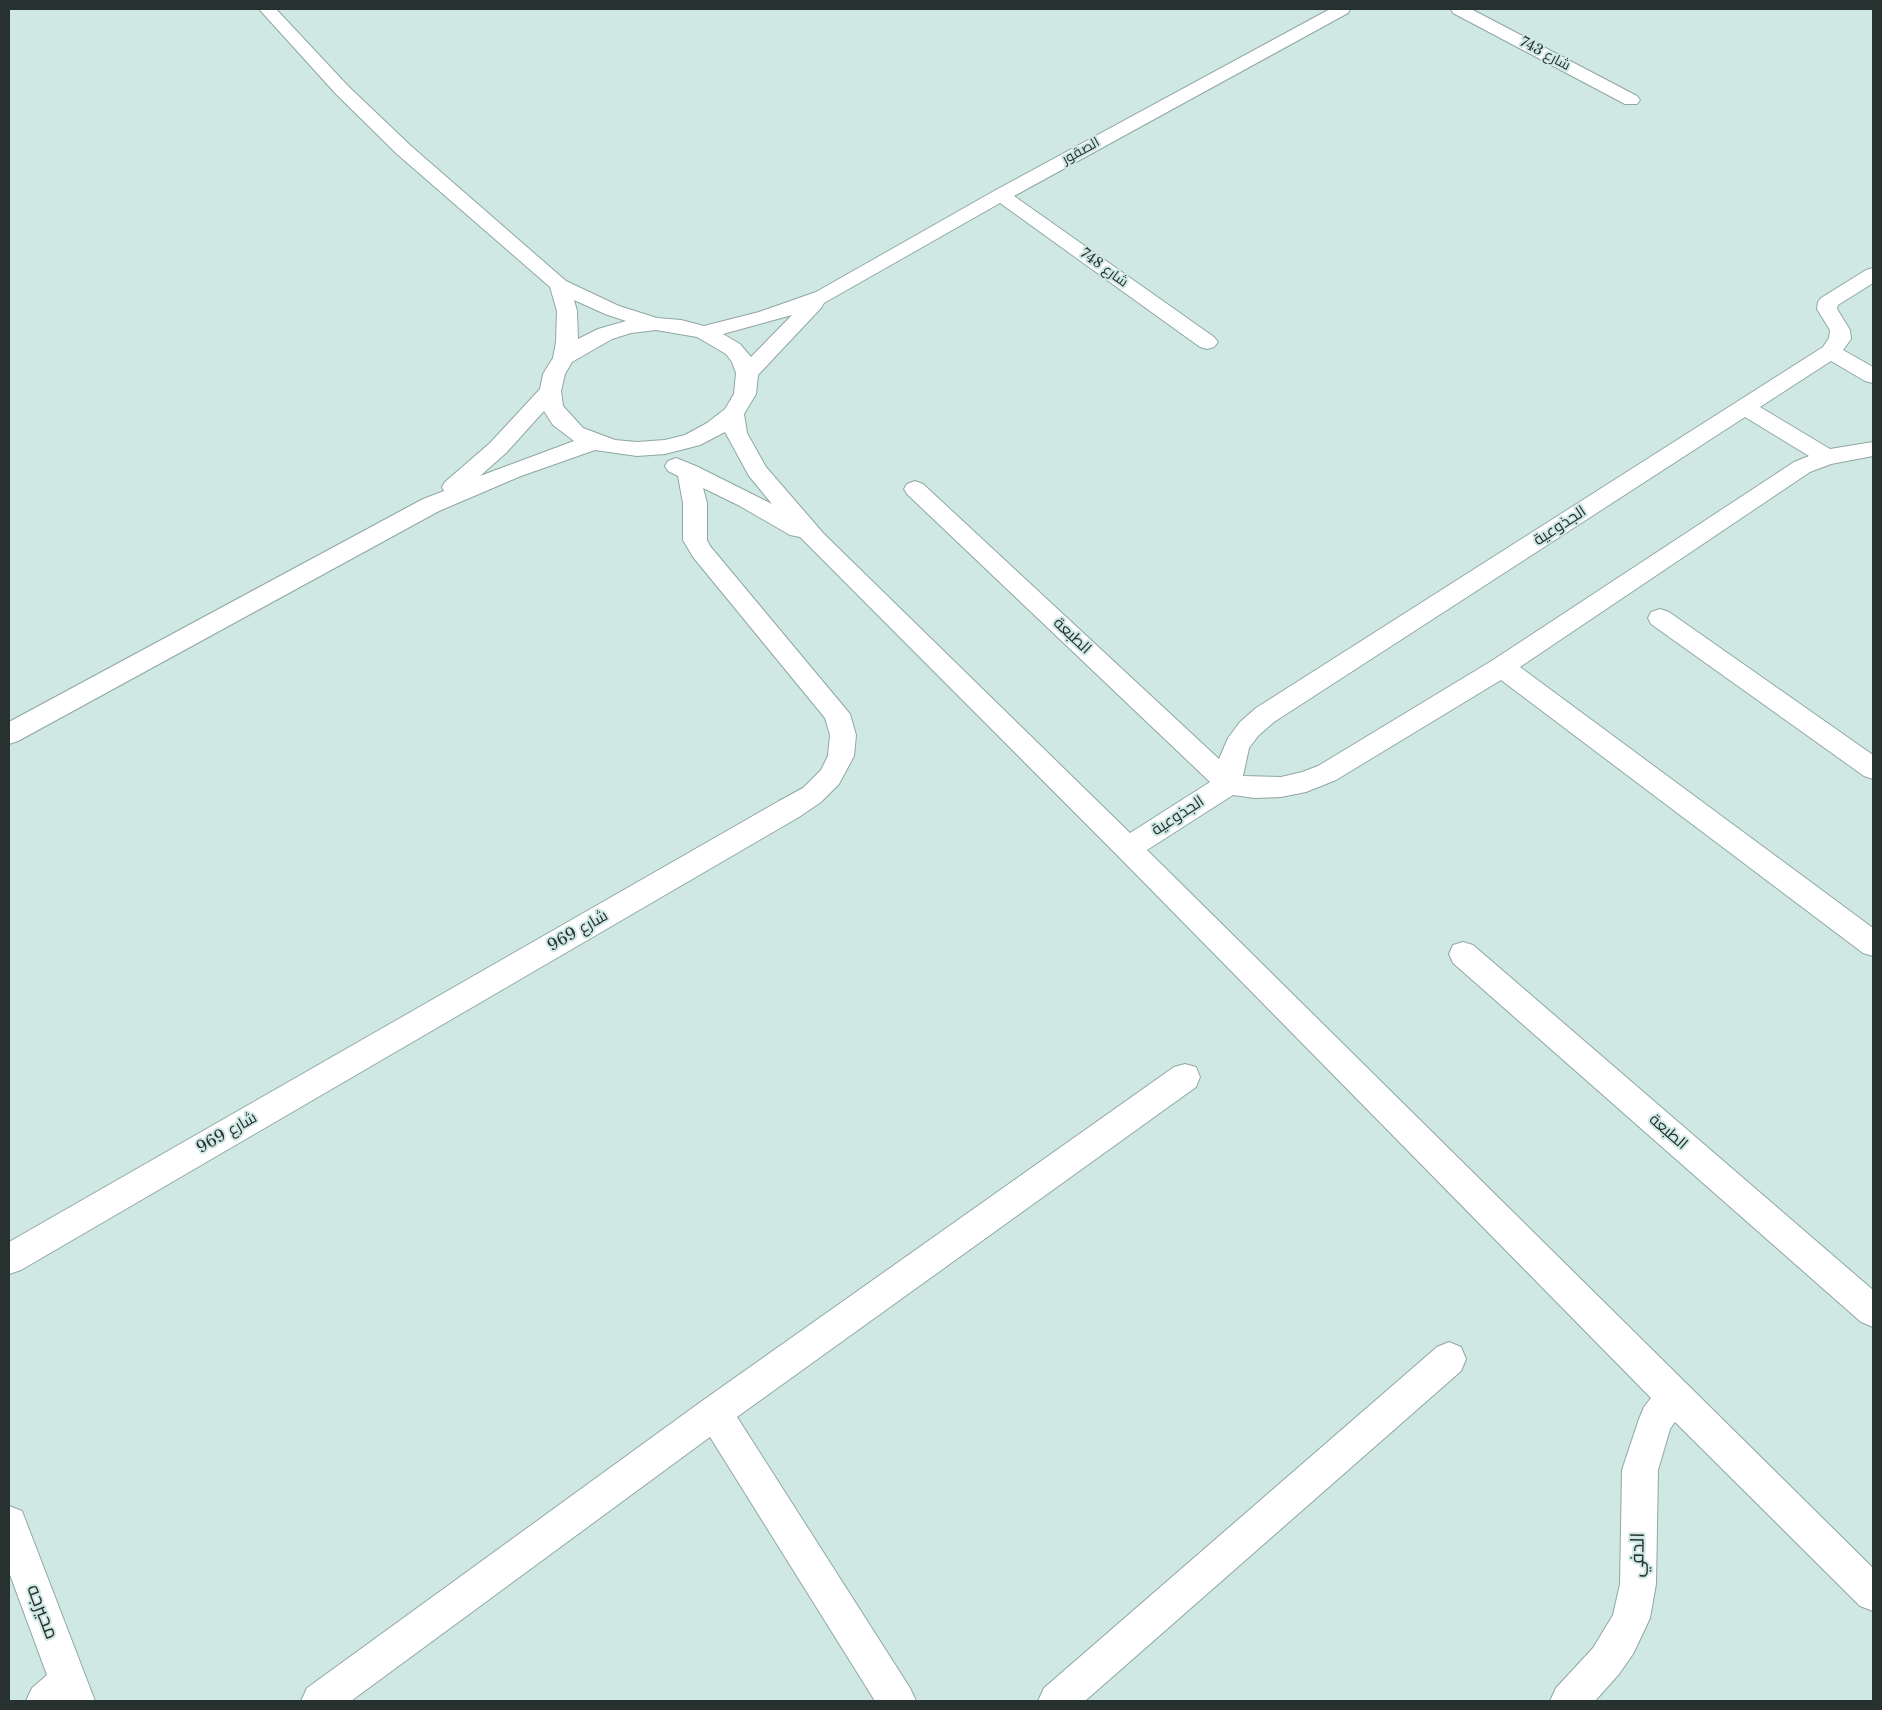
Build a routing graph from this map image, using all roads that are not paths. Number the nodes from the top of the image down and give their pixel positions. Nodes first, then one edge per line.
1 (267, 9) edge
2 (1342, 9) edge
3 (1459, 9) edge
4 (1631, 100) dead end
5 (1001, 195) junction
6 (1873, 274) edge
7 (559, 285) junction
8 (823, 296) junction
9 (656, 324) junction
10 (704, 332) junction
11 (1207, 342) dead end
12 (1830, 352) junction
13 (564, 358) junction
14 (747, 373) junction
15 (1873, 376) edge
16 (550, 391) junction
17 (1745, 407) junction
18 (732, 414) junction
19 (594, 442) junction
20 (637, 449) junction
21 (1873, 449) edge
22 (1827, 456) junction
23 (688, 471) junction
24 (915, 489) dead end
25 (431, 505) junction
26 (816, 540) junction
27 (1660, 618) dead end
28 (1502, 667) junction
29 (9, 734) edge
30 (1873, 769) edge
31 (1229, 784) junction
32 (1128, 848) junction
33 (1873, 944) edge
34 (1463, 954) dead end
35 (1185, 1077) dead end
36 (9, 1259) edge
37 (1873, 1311) edge
38 (1449, 1359) dead end
39 (1674, 1397) junction
40 (714, 1413) junction
41 (9, 1524) edge
42 (1873, 1593) edge
43 (63, 1695) edge
44 (320, 1701) edge
45 (896, 1701) edge
46 (1057, 1701) edge
47 (1569, 1701) edge

1 - 7 street
2 - 5 street, الصقور
3 - 4 street, شارع 743
5 - 8 street, الصقور
5 - 11 street, شارع 748
6 - 12 street
7 - 9 street
7 - 13 street
8 - 10 street, الصقور
8 - 14 street, الصقور
9 - 10 street
9 - 13 street
10 - 14 street
12 - 15 street
12 - 17 street, الجذوعية
13 - 16 street
14 - 18 street
16 - 19 street
16 - 25 street
17 - 22 street
17 - 31 street, الجذوعية
18 - 20 street
18 - 26 street
19 - 20 street
19 - 25 street
20 - 23 street
21 - 22 street
22 - 28 street
23 - 26 street
23 - 36 street, شارع 969
24 - 31 street, الطبعة
25 - 29 street
26 - 32 street
27 - 30 street
28 - 31 street
28 - 33 street
31 - 32 street, الجذوعية
32 - 39 street
34 - 37 street, الطبعة
35 - 40 street
38 - 46 street
39 - 42 street
39 - 47 street, الدفي
40 - 44 street
40 - 45 street
41 - 43 street, محيرجه

